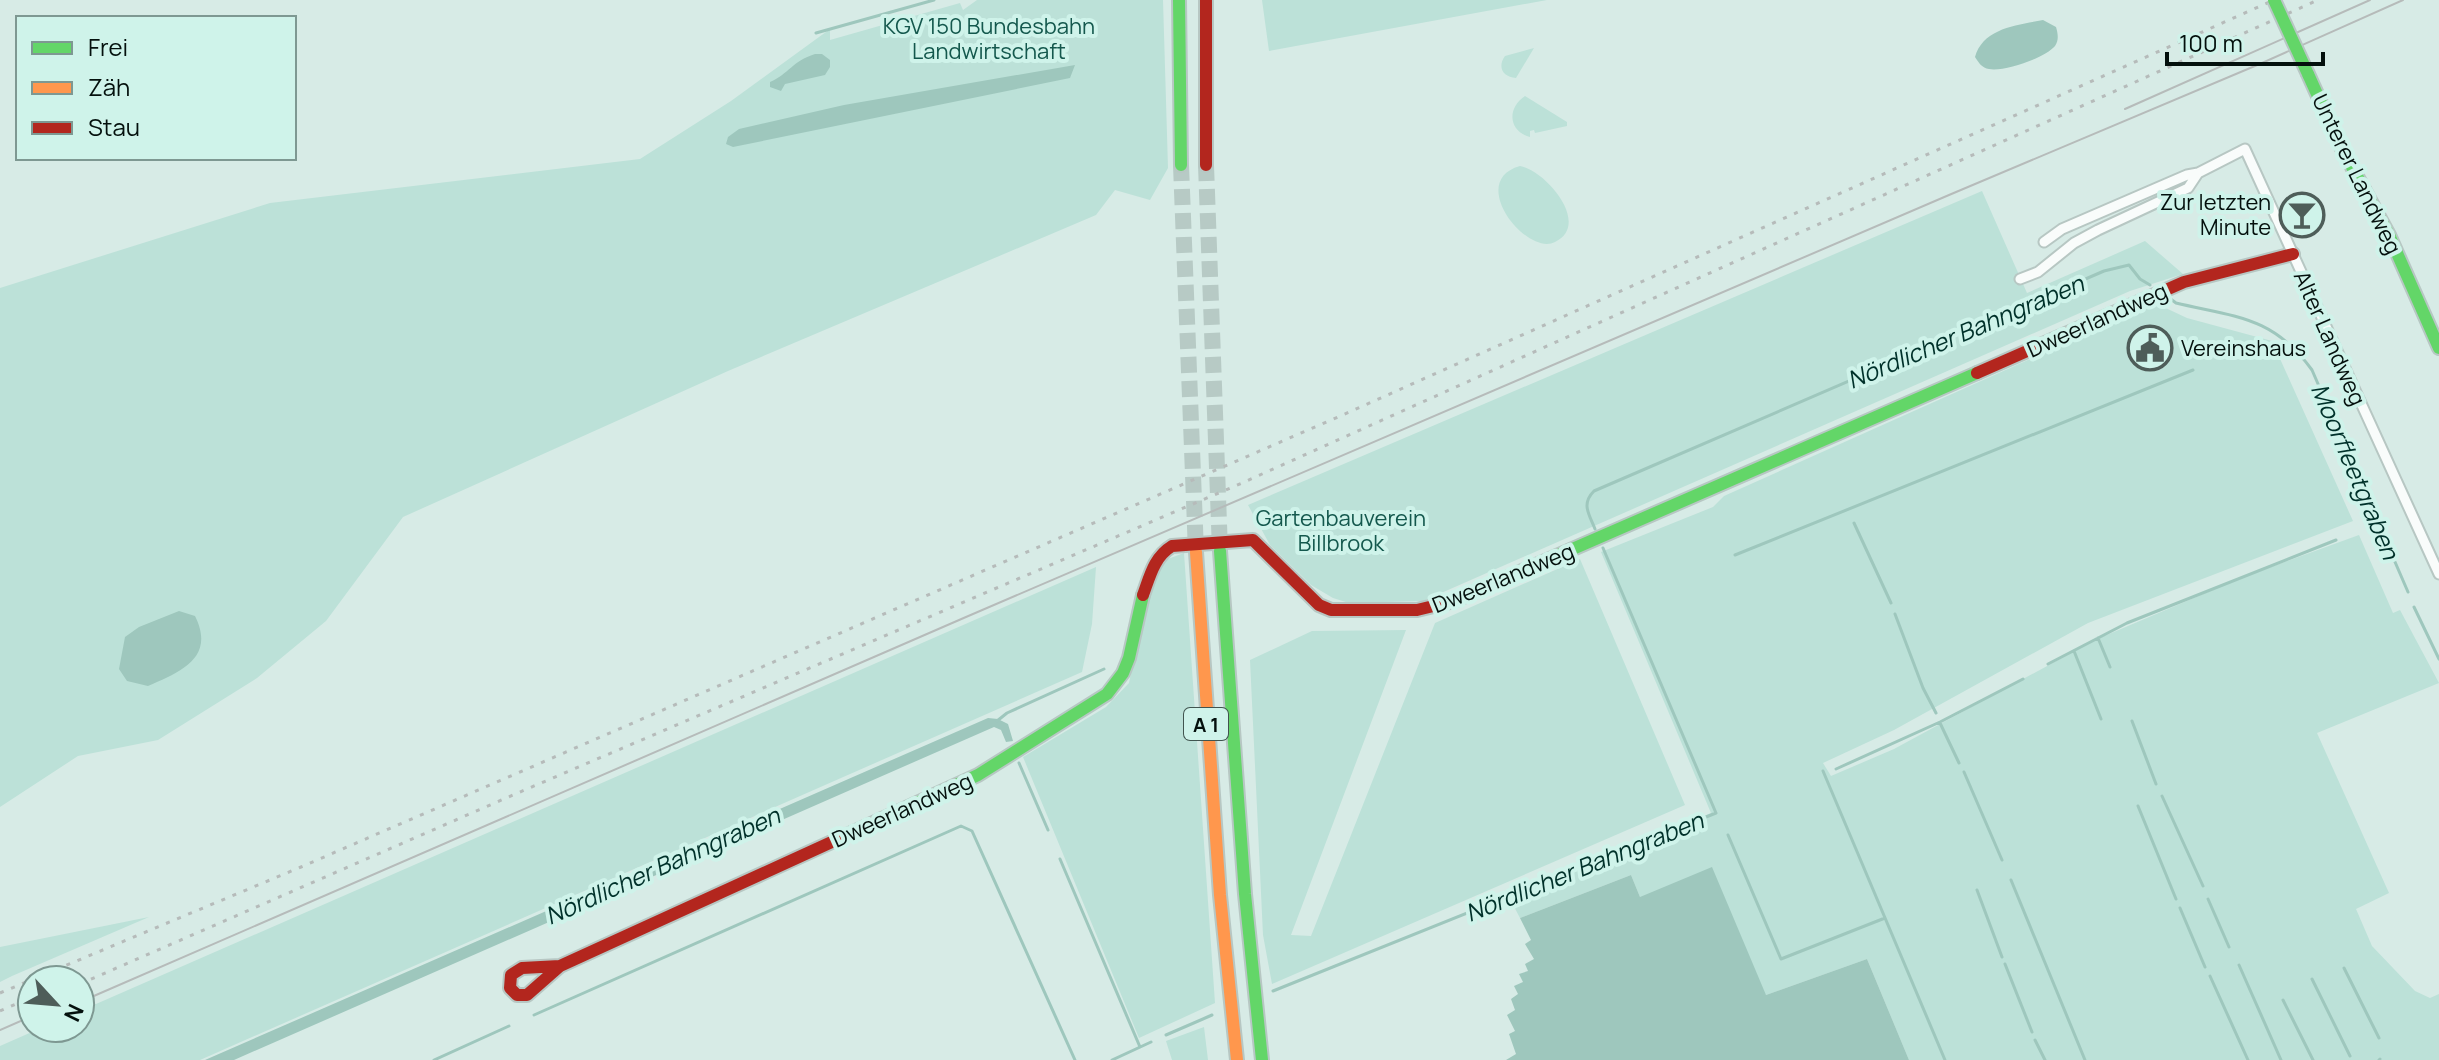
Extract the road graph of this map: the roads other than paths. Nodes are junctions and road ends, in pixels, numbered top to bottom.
1 (1179, 0) edge
2 (1206, 0) edge
3 (2274, 0) edge
4 (1181, 165) tunnel mouth
5 (1206, 165) tunnel mouth
6 (2198, 173) junction
7 (2044, 242) dead end
8 (2293, 254) junction
9 (2020, 279) dead end
10 (2439, 348) edge
11 (1220, 551) tunnel mouth
12 (1196, 552) tunnel mouth
13 (2439, 574) edge
14 (560, 966) dead end
15 (1237, 1060) edge
16 (1262, 1060) edge

1 - 4 main road
2 - 5 main road
3 - 10 main road, Unterer Landweg, bridge
6 - 7 street, Alter Landweg
6 - 8 street, Alter Landweg
6 - 9 street, Alter Landweg
8 - 13 street, Alter Landweg
8 - 14 main road, Dweerlandweg
11 - 16 main road, A 1
12 - 15 main road, A 1

